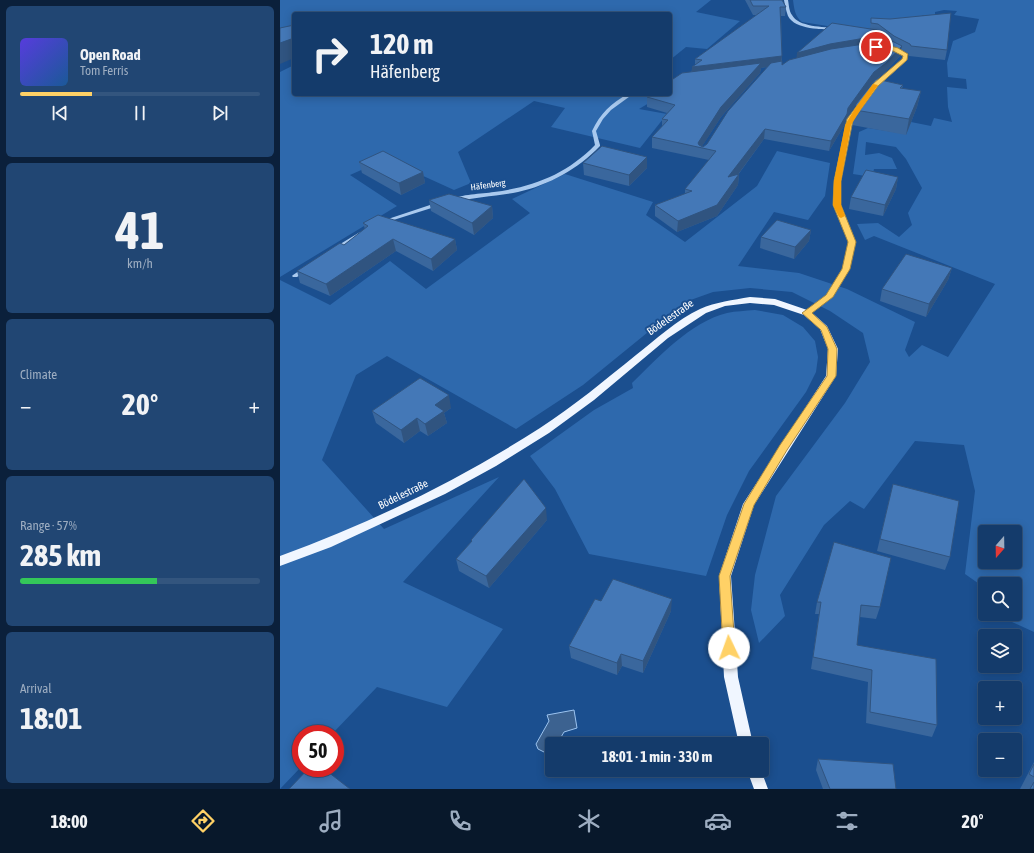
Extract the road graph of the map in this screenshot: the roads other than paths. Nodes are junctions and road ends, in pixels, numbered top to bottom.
1 (786, 0) edge
2 (841, 30) edge
3 (887, 46) edge
4 (872, 90) edge
5 (628, 96) edge
6 (862, 102) edge
7 (378, 224) edge
8 (364, 232) edge
9 (330, 252) edge
10 (312, 264) edge
11 (294, 276) dead end
12 (807, 313) junction
13 (280, 561) edge
14 (744, 737) edge
15 (757, 777) edge
16 (761, 789) edge

1 - 2 street
3 - 4 street
5 - 7 street, Häfenberg
6 - 12 street
8 - 9 street
10 - 11 street
12 - 13 main road, Bödelestraße
12 - 14 main road, Bödelestraße
15 - 16 main road

